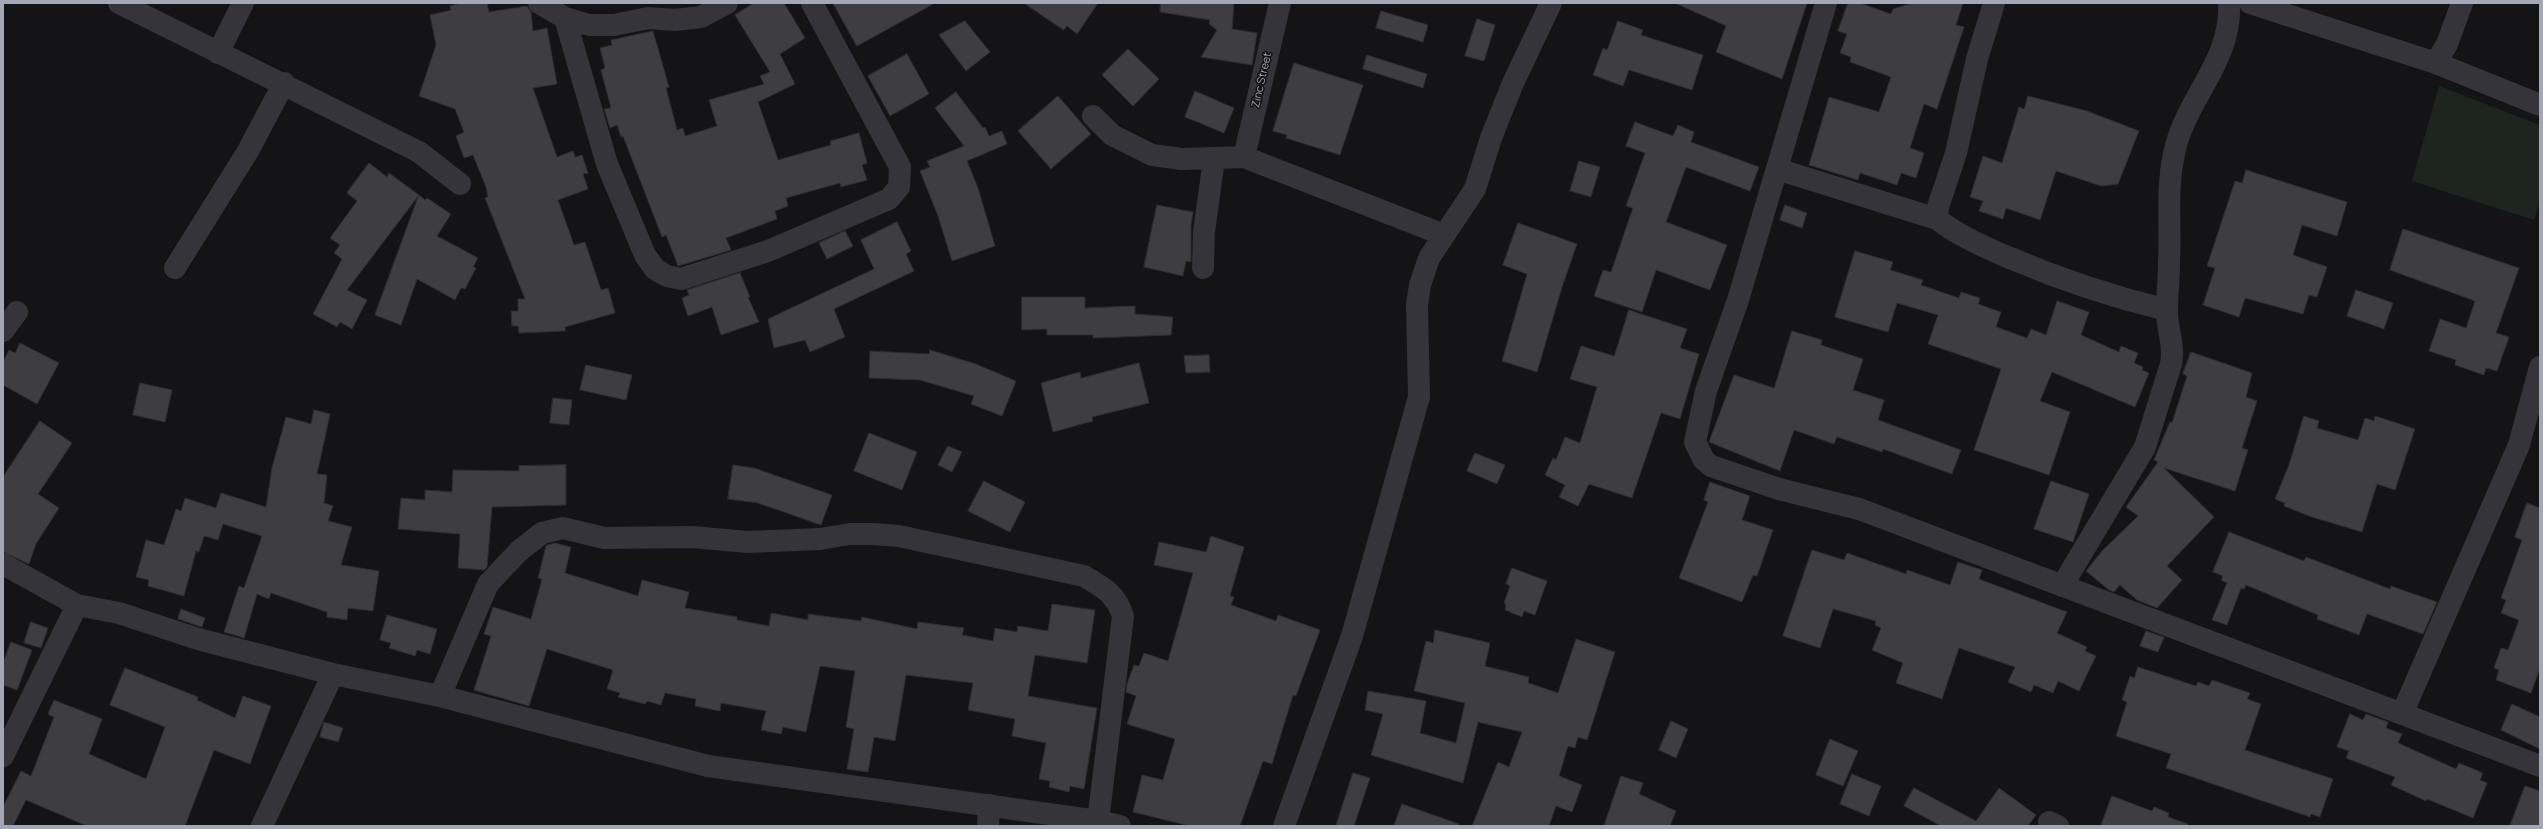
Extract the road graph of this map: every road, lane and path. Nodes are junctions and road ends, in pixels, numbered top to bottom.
1 (119, 3) edge
2 (243, 3) edge
3 (539, 3) edge
4 (727, 3) edge
5 (812, 3) edge
6 (1280, 3) edge
7 (1551, 3) edge
8 (1826, 3) edge
9 (1994, 3) edge
10 (2229, 3) edge
11 (2250, 3) edge
12 (2462, 3) edge
13 (565, 18) junction
14 (218, 53) junction
15 (2436, 63) junction
16 (284, 83) junction
17 (2540, 106) edge
18 (1093, 116) dead end
19 (1244, 157) junction
20 (1214, 159) junction
21 (1777, 169) junction
22 (460, 184) dead end
23 (1937, 219) junction
24 (1444, 234) junction
25 (175, 268) dead end
26 (1203, 268) dead end
27 (2167, 310) junction
28 (17, 312) dead end
29 (3, 331) edge
30 (2540, 367) edge
31 (3, 564) edge
32 (2062, 586) junction
33 (77, 605) junction
34 (333, 674) junction
35 (440, 696) junction
36 (2402, 714) junction
37 (3, 756) edge
38 (2540, 766) edge
39 (989, 816) edge
40 (1098, 821) junction
41 (262, 826) edge
42 (1120, 826) edge
43 (1284, 826) edge

1 - 14 street
2 - 14 street
3 - 13 street
4 - 13 street
5 - 13 street
6 - 19 street, Zinc Street
7 - 24 street
8 - 21 street
9 - 23 street
10 - 27 street
11 - 15 street
12 - 15 street
14 - 16 street
15 - 17 street
16 - 22 street
16 - 25 street
18 - 20 street
19 - 20 street
19 - 24 street
20 - 26 street
21 - 23 street
21 - 32 street
23 - 27 street
24 - 43 street
27 - 32 street
28 - 29 street
30 - 36 street
31 - 33 street
32 - 36 street
33 - 34 street
33 - 37 street
34 - 35 street
34 - 41 street
35 - 39 street
35 - 40 street
36 - 38 street
39 - 40 street
40 - 42 street

